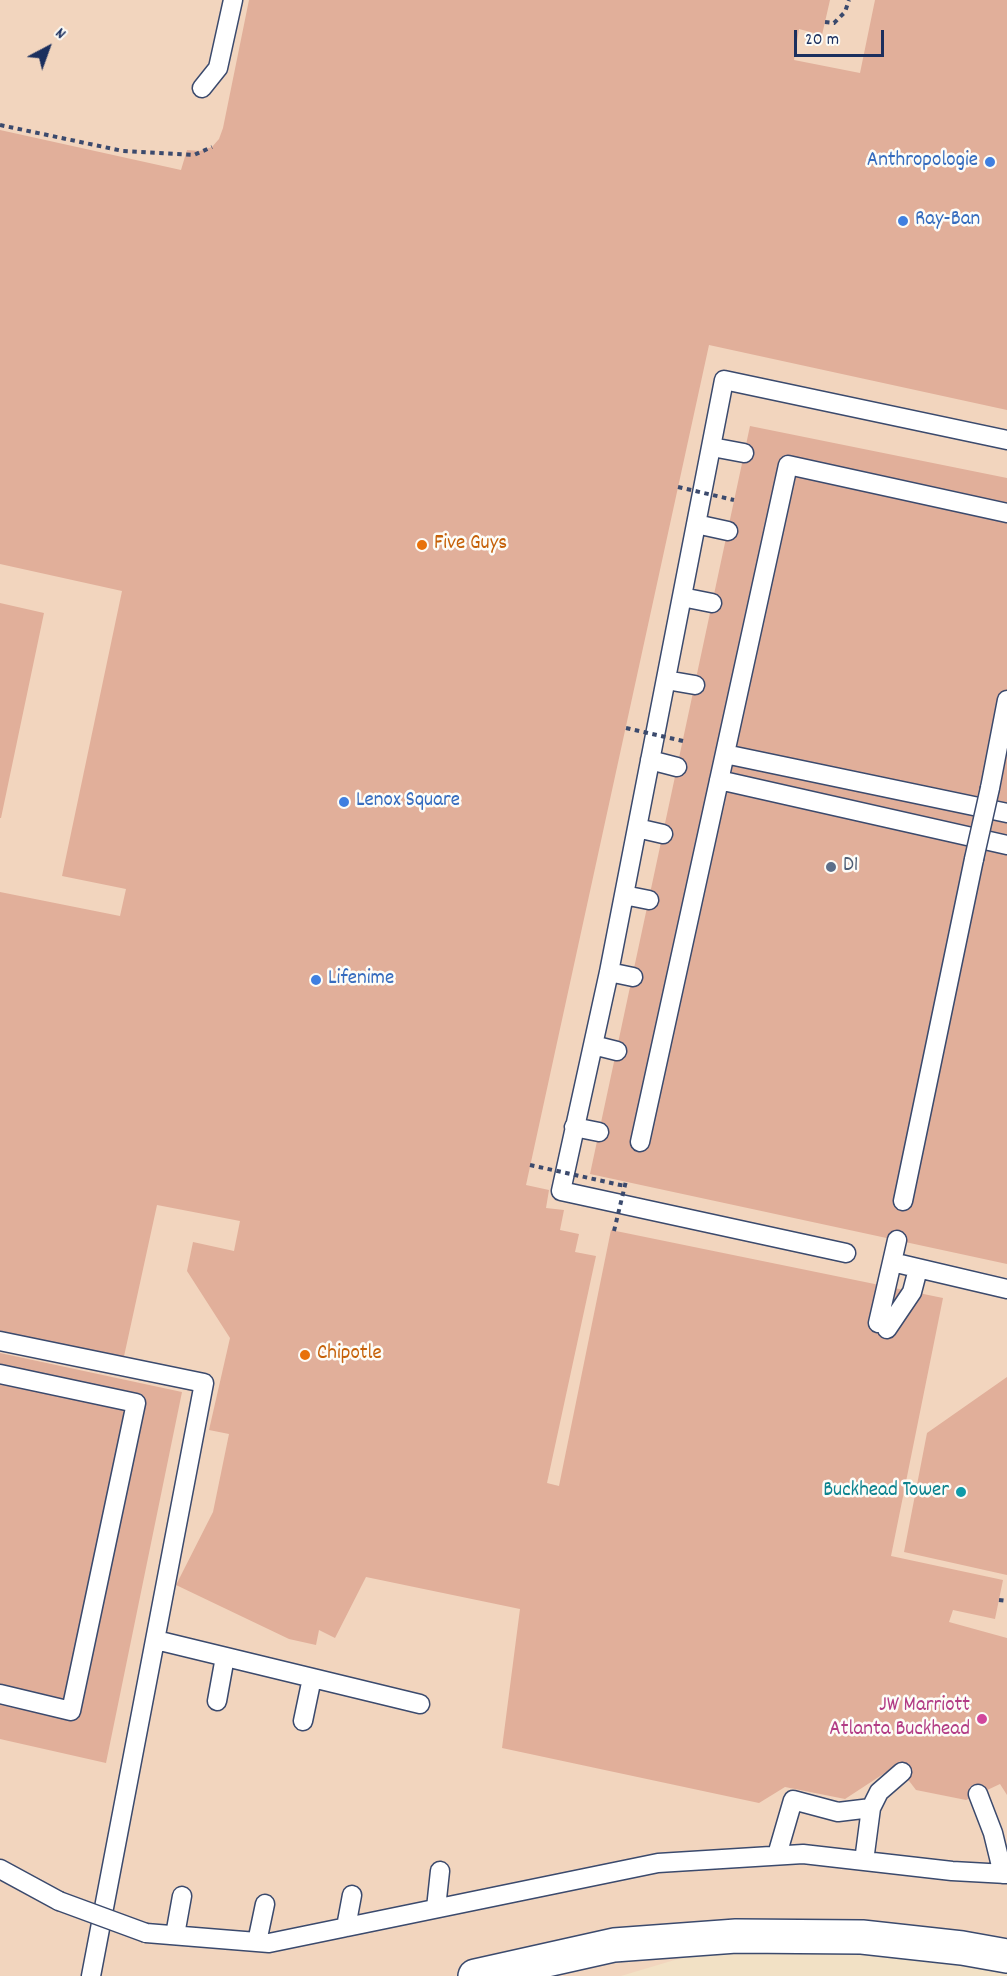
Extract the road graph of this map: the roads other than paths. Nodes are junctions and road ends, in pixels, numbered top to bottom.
1 (233, 0) edge
2 (202, 88) dead end
3 (1007, 440) edge
4 (711, 447) junction
5 (744, 453) dead end
6 (1007, 513) edge
7 (696, 524) junction
8 (728, 531) dead end
9 (682, 597) junction
10 (712, 603) dead end
11 (666, 680) junction
12 (695, 685) dead end
13 (1007, 700) edge
14 (725, 754) junction
15 (650, 760) junction
16 (677, 767) dead end
17 (719, 780) junction
18 (1007, 813) edge
19 (637, 828) junction
20 (663, 834) dead end
21 (1007, 845) edge
22 (624, 895) junction
23 (649, 900) dead end
24 (609, 972) junction
25 (633, 977) dead end
26 (593, 1045) junction
27 (617, 1051) dead end
28 (574, 1127) junction
29 (599, 1132) dead end
30 (640, 1142) dead end
31 (903, 1201) dead end
32 (897, 1240) dead end
33 (846, 1253) dead end
34 (892, 1262) junction
35 (918, 1269) junction
36 (1007, 1289) edge
37 (0, 1341) edge
38 (0, 1374) edge
39 (156, 1640) junction
40 (225, 1657) junction
41 (312, 1678) junction
42 (0, 1694) edge
43 (218, 1701) dead end
44 (420, 1704) dead end
45 (303, 1721) dead end
46 (902, 1772) dead end
47 (978, 1794) dead end
48 (871, 1808) junction
49 (777, 1855) junction
50 (864, 1861) junction
51 (0, 1869) edge
52 (441, 1871) dead end
53 (1005, 1874) edge
54 (352, 1895) dead end
55 (182, 1896) dead end
56 (265, 1904) dead end
57 (436, 1908) junction
58 (346, 1927) junction
59 (175, 1935) junction
60 (257, 1942) junction
61 (1007, 1956) edge
62 (91, 1976) edge
63 (474, 1976) edge

1 - 2 lane
3 - 4 lane
4 - 5 lane
4 - 7 lane
6 - 14 lane
7 - 8 lane
7 - 9 lane
9 - 10 lane
9 - 11 lane
11 - 12 lane
11 - 15 lane
13 - 31 lane, bridge
14 - 17 lane
14 - 18 lane
15 - 16 lane
15 - 19 lane
17 - 21 lane
17 - 30 lane
19 - 20 lane
19 - 22 lane
22 - 23 lane
22 - 24 lane
24 - 25 lane
24 - 26 lane
26 - 27 lane
26 - 28 lane
28 - 29 lane
28 - 33 lane
32 - 34 lane
34 - 35 lane
34 - 35 lane
35 - 36 lane
37 - 39 lane
38 - 42 lane
39 - 40 lane
39 - 62 lane
40 - 41 lane
40 - 43 lane
41 - 44 lane
41 - 45 lane
46 - 48 lane
47 - 53 lane
48 - 49 lane
48 - 50 lane
49 - 50 lane
49 - 57 lane
50 - 53 lane
51 - 59 lane, bridge
52 - 57 lane
54 - 58 lane
55 - 59 lane
56 - 60 lane
57 - 58 lane
58 - 60 lane
59 - 60 lane
61 - 63 street

